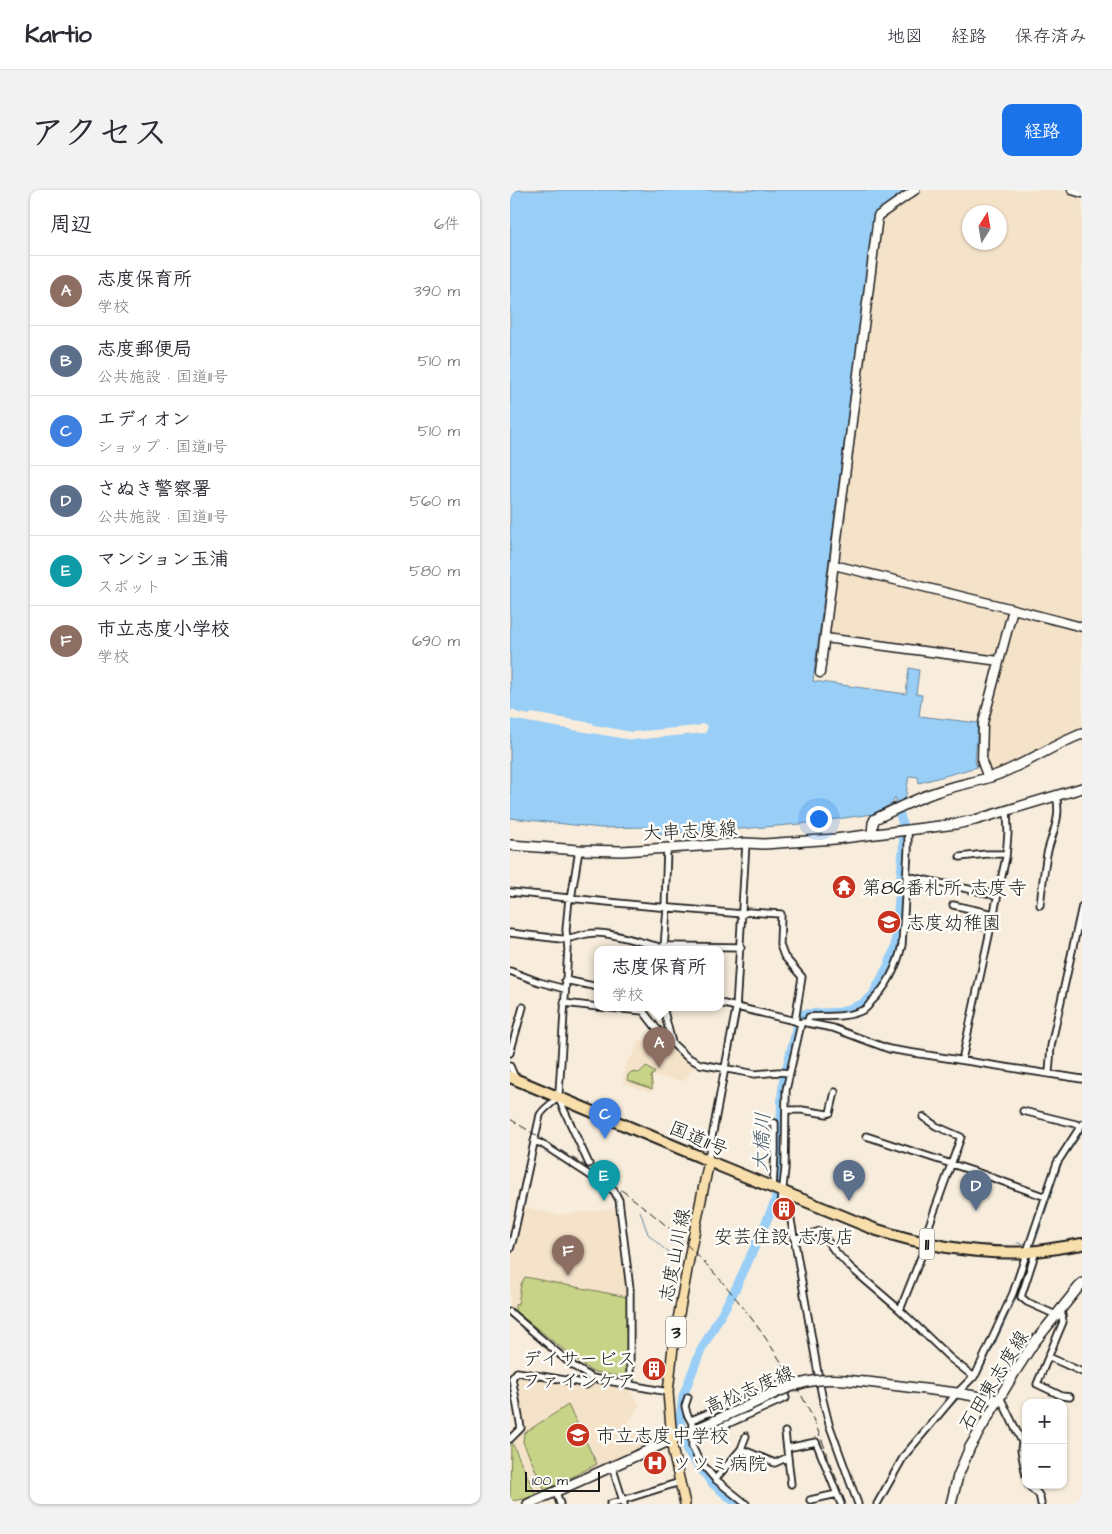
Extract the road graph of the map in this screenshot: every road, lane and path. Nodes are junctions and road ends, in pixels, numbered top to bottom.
1 (915, 190) edge
2 (1072, 190) edge
3 (1082, 193) edge
4 (834, 564) junction
5 (1013, 609) junction
6 (1082, 627) edge
7 (825, 638) junction
8 (999, 661) junction
9 (820, 673) dead end
10 (1082, 734) edge
11 (988, 778) junction
12 (1082, 788) edge
13 (1056, 796) junction
14 (1007, 810) junction
15 (905, 829) junction
16 (872, 834) junction
17 (746, 843) junction
18 (510, 845) edge
19 (668, 848) junction
20 (579, 850) junction
21 (1006, 854) junction
22 (960, 857) dead end
23 (906, 876) junction
24 (510, 892) edge
25 (998, 895) junction
26 (570, 899) junction
27 (953, 905) dead end
28 (1040, 905) dead end
29 (666, 908) junction
30 (1082, 910) edge
31 (743, 914) junction
32 (993, 914) junction
33 (957, 921) dead end
34 (990, 928) junction
35 (510, 933) edge
36 (568, 939) junction
37 (659, 946) edge
38 (668, 946) edge
39 (724, 947) edge
40 (741, 947) junction
41 (510, 971) edge
42 (565, 980) junction
43 (594, 986) edge
44 (565, 989) junction
45 (564, 1003) junction
46 (724, 1005) edge
47 (523, 1007) dead end
48 (594, 1007) edge
49 (736, 1007) junction
50 (644, 1011) edge
51 (664, 1011) edge
52 (801, 1023) junction
53 (672, 1044) junction
54 (510, 1053) edge
55 (962, 1060) junction
56 (510, 1066) edge
57 (725, 1068) junction
58 (790, 1073) junction
59 (1049, 1073) junction
60 (513, 1078) edge
61 (1082, 1079) edge
62 (834, 1092) dead end
63 (558, 1097) junction
64 (786, 1110) junction
65 (1023, 1111) dead end
66 (923, 1118) dead end
67 (759, 1121) dead end
68 (1081, 1126) edge
69 (866, 1136) dead end
70 (534, 1141) junction
71 (709, 1161) junction
72 (950, 1163) junction
73 (590, 1164) dead end
74 (780, 1190) junction
75 (1046, 1197) junction
76 (781, 1205) dead end
77 (794, 1238) junction
78 (925, 1243) junction
79 (1082, 1244) edge
80 (510, 1249) edge
81 (1031, 1251) junction
82 (1082, 1283) edge
83 (900, 1310) junction
84 (510, 1312) edge
85 (1059, 1312) junction
86 (1049, 1356) junction
87 (1082, 1372) edge
88 (974, 1376) junction
89 (592, 1378) junction
90 (630, 1385) junction
91 (668, 1392) junction
92 (760, 1392) junction
93 (957, 1393) junction
94 (688, 1397) dead end
95 (1070, 1397) dead end
96 (999, 1398) junction
97 (765, 1407) junction
98 (690, 1420) junction
99 (785, 1432) dead end
100 (692, 1435) junction
101 (746, 1436) dead end
102 (510, 1439) edge
103 (671, 1440) junction
104 (741, 1448) junction
105 (787, 1448) junction
106 (1022, 1455) edge
107 (788, 1457) junction
108 (612, 1466) junction
109 (718, 1476) dead end
110 (680, 1482) junction
111 (791, 1484) dead end
112 (1032, 1489) edge
113 (556, 1492) junction
114 (837, 1494) junction
115 (810, 1500) dead end
116 (623, 1502) edge
117 (528, 1504) edge
118 (560, 1504) edge
119 (610, 1504) edge
120 (685, 1504) edge
121 (746, 1504) edge
122 (841, 1504) edge
123 (858, 1504) edge
124 (877, 1504) edge
125 (951, 1504) edge
126 (1041, 1504) edge

1 - 4 street
2 - 3 street
4 - 5 street
4 - 7 street
5 - 6 street
5 - 8 street
7 - 8 street
7 - 9 street
8 - 11 street
10 - 11 main road
11 - 16 main road
12 - 13 main road, 大串志度線
13 - 14 main road, 大串志度線
13 - 28 street
14 - 15 main road, 大串志度線
14 - 21 street
15 - 16 main road, 大串志度線
15 - 23 street
16 - 17 main road, 大串志度線
17 - 19 main road, 大串志度線
17 - 31 street
18 - 20 main road, 大串志度線
19 - 20 main road, 大串志度線
19 - 29 street
20 - 26 street
21 - 22 street
21 - 25 street
23 - 25 street
23 - 52 street
24 - 26 street
25 - 32 street
26 - 29 street
26 - 36 street
27 - 32 street
29 - 31 street
29 - 38 street
30 - 59 street
31 - 40 street
31 - 52 street
32 - 34 street
33 - 34 street
34 - 55 street
35 - 36 street
36 - 37 street
36 - 42 street
39 - 40 street
40 - 49 street
41 - 44 street
42 - 43 street
42 - 44 street
44 - 45 street
45 - 48 street
45 - 63 street
46 - 49 street
47 - 54 street
49 - 52 street
49 - 57 street
50 - 53 street
51 - 53 street
52 - 55 street
52 - 58 street
53 - 57 street
55 - 59 street
56 - 60 street
57 - 58 street
57 - 71 street
58 - 64 street
59 - 61 street
60 - 63 highway, 国道11号 / 11
62 - 64 street
63 - 70 street
63 - 71 highway, 国道11号 / 11
63 - 73 street
64 - 74 street
65 - 68 street
66 - 72 street
67 - 74 street
68 - 75 street
69 - 72 street
70 - 80 street
70 - 90 street
71 - 74 highway, 国道11号 / 11
71 - 91 main road, 志度山川線 / 3
72 - 75 street
72 - 78 street
74 - 76 street
74 - 77 street
74 - 78 highway, 国道11号 / 11
75 - 81 street
77 - 83 street
77 - 123 street
78 - 81 highway, 国道11号 / 11
78 - 83 street
79 - 81 highway, 国道11号 / 11
81 - 85 street
81 - 88 street
82 - 85 main road, 石田東志度線
83 - 88 street
84 - 89 street
85 - 86 street
85 - 96 main road, 石田東志度線
86 - 87 street
86 - 95 street
88 - 93 street
89 - 90 street
89 - 102 street
90 - 91 street
91 - 103 main road, 志度山川線 / 3
92 - 97 street
92 - 97 street
92 - 98 street
93 - 96 main road, 高松志度線
93 - 100 main road, 高松志度線, bridge
93 - 124 street
94 - 98 street
96 - 106 street
96 - 125 main road, 石田東志度線
97 - 100 street
98 - 100 street
99 - 105 street
100 - 103 main road, 高松志度線
100 - 121 street
101 - 104 street
103 - 108 main road, 高松志度線
103 - 110 main road, 志度山川線 / 3
104 - 107 street
104 - 109 street
105 - 107 street
105 - 114 street
107 - 111 street
108 - 113 main road, 高松志度線
108 - 116 street
110 - 116 street
110 - 120 main road, 志度山川線 / 3
112 - 126 street
113 - 117 main road, 高松志度線
113 - 118 street
114 - 115 street
114 - 122 street
116 - 119 street

